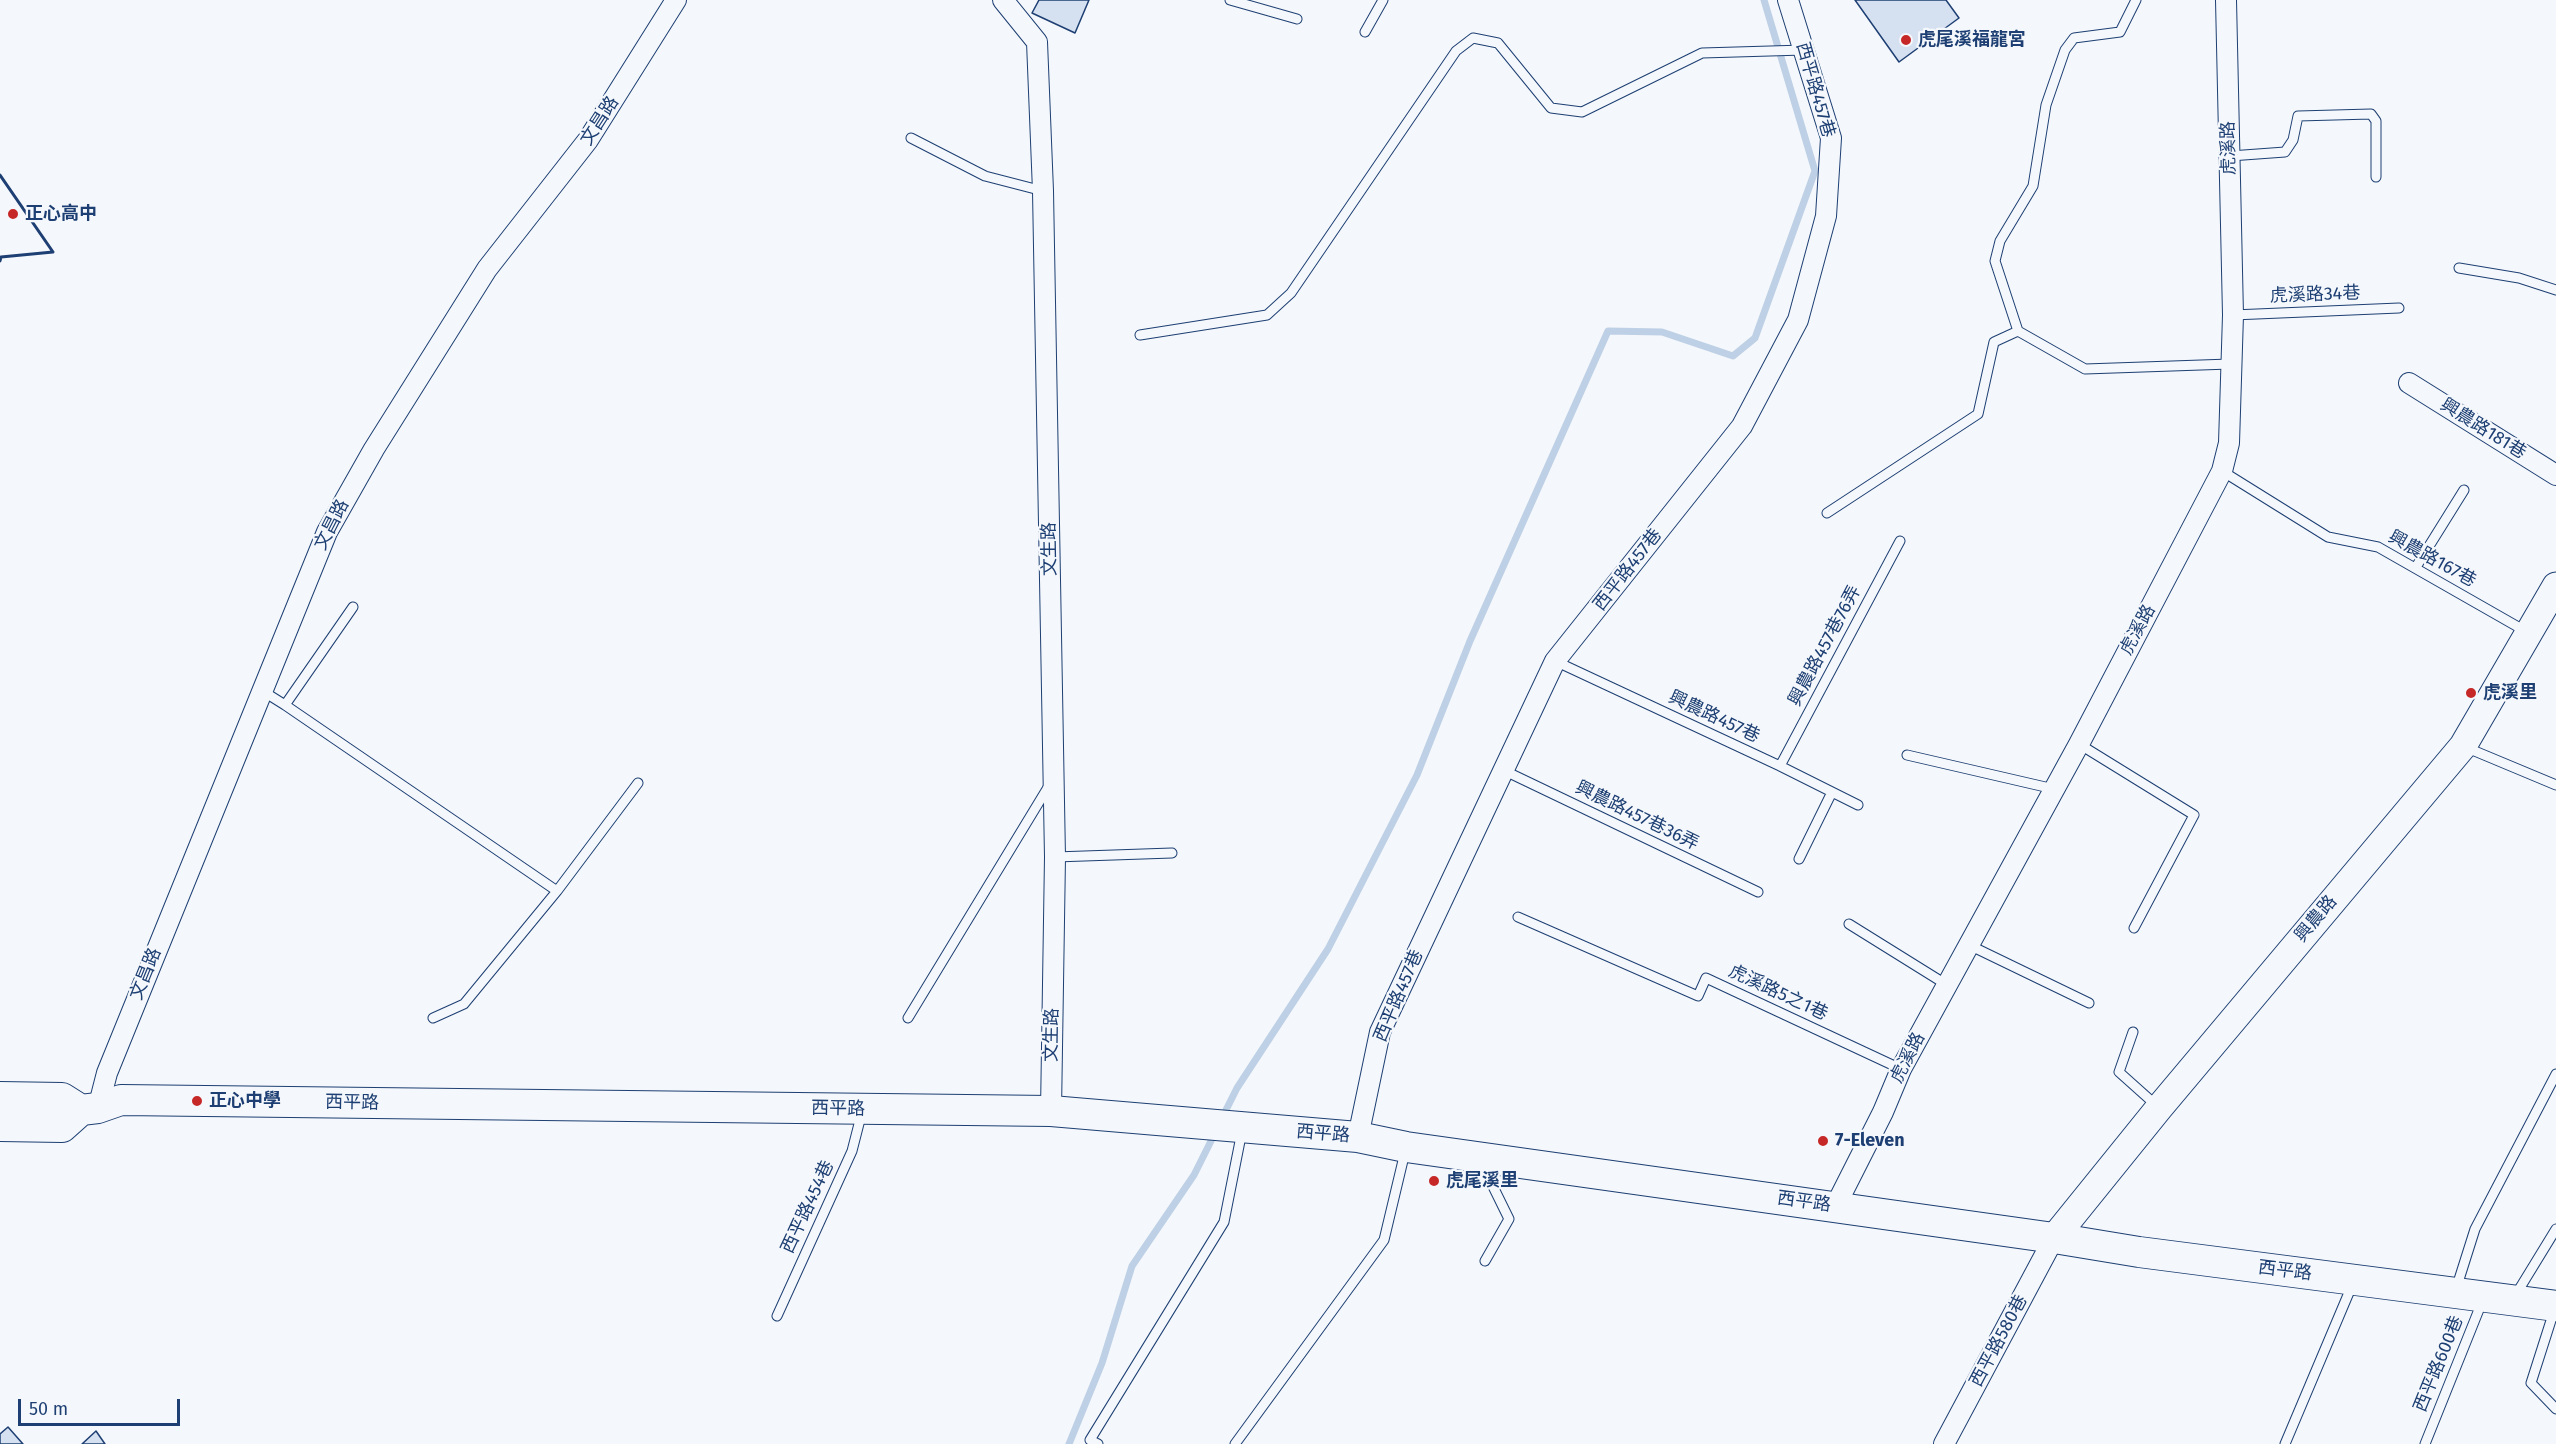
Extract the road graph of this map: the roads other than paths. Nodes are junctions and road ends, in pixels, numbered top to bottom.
1 (676, 0) edge
2 (1003, 0) edge
3 (1230, 0) edge
4 (1383, 0) edge
5 (1788, 0) edge
6 (2136, 0) edge
7 (2226, 0) edge
8 (1297, 19) dead end
9 (1365, 32) dead end
10 (1804, 50) junction
11 (912, 138) dead end
12 (2230, 156) junction
13 (2376, 177) dead end
14 (1043, 191) junction
15 (2459, 268) dead end
16 (2556, 290) edge
17 (2399, 308) dead end
18 (2233, 315) junction
19 (2018, 331) junction
20 (1140, 335) dead end
21 (2230, 364) junction
22 (2409, 383) dead end
23 (2222, 471) junction
24 (2556, 475) edge
25 (2464, 490) dead end
26 (1827, 513) dead end
27 (1900, 541) dead end
28 (2416, 567) junction
29 (2550, 602) edge
30 (353, 607) dead end
31 (2530, 633) junction
32 (1555, 661) junction
33 (261, 690) junction
34 (285, 705) junction
35 (2079, 744) junction
36 (2463, 746) junction
37 (1907, 755) dead end
38 (1780, 766) junction
39 (1502, 770) junction
40 (1054, 777) junction
41 (638, 783) dead end
42 (2556, 785) edge
43 (2054, 789) junction
44 (1832, 792) junction
45 (1858, 805) dead end
46 (1172, 853) dead end
47 (1055, 857) junction
48 (1798, 859) dead end
49 (557, 891) junction
50 (1758, 892) dead end
51 (1518, 917) dead end
52 (1849, 924) dead end
53 (2134, 928) dead end
54 (1969, 945) junction
55 (1947, 986) junction
56 (2089, 1003) dead end
57 (433, 1018) dead end
58 (908, 1018) dead end
59 (2133, 1032) dead end
60 (1901, 1070) junction
61 (2556, 1074) edge
62 (0, 1096) edge
63 (2159, 1108) junction
64 (89, 1109) junction
65 (862, 1109) junction
66 (1051, 1111) junction
67 (0, 1126) edge
68 (1243, 1126) junction
69 (1358, 1137) junction
70 (1406, 1148) junction
71 (1479, 1158) junction
72 (1835, 1207) junction
73 (2556, 1229) edge
74 (2054, 1238) junction
75 (1485, 1261) dead end
76 (2354, 1280) junction
77 (2454, 1293) junction
78 (2498, 1299) junction
79 (2556, 1306) edge
80 (777, 1316) dead end
81 (2556, 1409) edge
82 (1092, 1443) edge
83 (1235, 1444) edge
84 (1944, 1444) edge
85 (2285, 1444) edge
86 (2425, 1444) edge

1 - 33 street, 文昌路
2 - 14 street, 文生路
3 - 8 lane
4 - 9 lane
5 - 10 street, 西平路457巷
6 - 19 lane
7 - 12 street, 虎溪路
10 - 20 lane
10 - 32 street, 西平路457巷
11 - 14 lane
12 - 13 lane
12 - 18 street, 虎溪路
14 - 40 street, 文生路
15 - 16 lane
17 - 18 lane, 虎溪路34巷
18 - 21 street, 虎溪路
19 - 21 lane
19 - 26 lane
21 - 23 street, 虎溪路
22 - 24 street, 興農路181巷
23 - 28 lane, 興農路167巷
23 - 35 street, 虎溪路
25 - 28 lane
27 - 38 lane, 興農路457巷76弄
28 - 31 lane, 興農路167巷
29 - 31 street, 興農路
30 - 34 lane
31 - 36 street, 興農路
32 - 38 lane, 興農路457巷
32 - 39 street, 西平路457巷
33 - 34 lane
33 - 64 street, 文昌路
34 - 49 lane
35 - 43 street, 虎溪路
35 - 53 lane
36 - 42 lane
36 - 63 street, 興農路
37 - 43 lane
38 - 44 lane, 興農路457巷
39 - 50 lane, 興農路457巷36弄
39 - 69 street, 西平路457巷
40 - 47 street, 文生路
40 - 58 lane
41 - 49 lane
43 - 54 street, 虎溪路
44 - 45 lane, 興農路457巷
44 - 48 lane
46 - 47 lane
47 - 66 street, 文生路
49 - 57 lane
51 - 60 lane, 虎溪路5之1巷
52 - 55 lane
54 - 55 street, 虎溪路
54 - 56 lane
55 - 60 street, 虎溪路
59 - 63 lane
60 - 72 street, 虎溪路
61 - 77 lane
62 - 64 main road
63 - 74 street, 興農路
64 - 65 main road, 西平路
64 - 67 main road, 西平路
65 - 66 main road, 西平路
65 - 80 lane, 西平路454巷
66 - 68 main road, 西平路
68 - 69 main road, 西平路
68 - 82 lane
69 - 70 main road, 西平路
70 - 71 main road, 西平路
70 - 83 lane
71 - 72 main road, 西平路
71 - 75 lane
72 - 74 main road, 西平路
73 - 78 lane, 西平路600巷
74 - 76 main road, 西平路
74 - 84 street, 西平路580巷
76 - 77 main road, 西平路
76 - 85 lane
77 - 78 main road, 西平路
78 - 79 main road, 西平路
78 - 86 lane, 西平路600巷
79 - 81 lane

